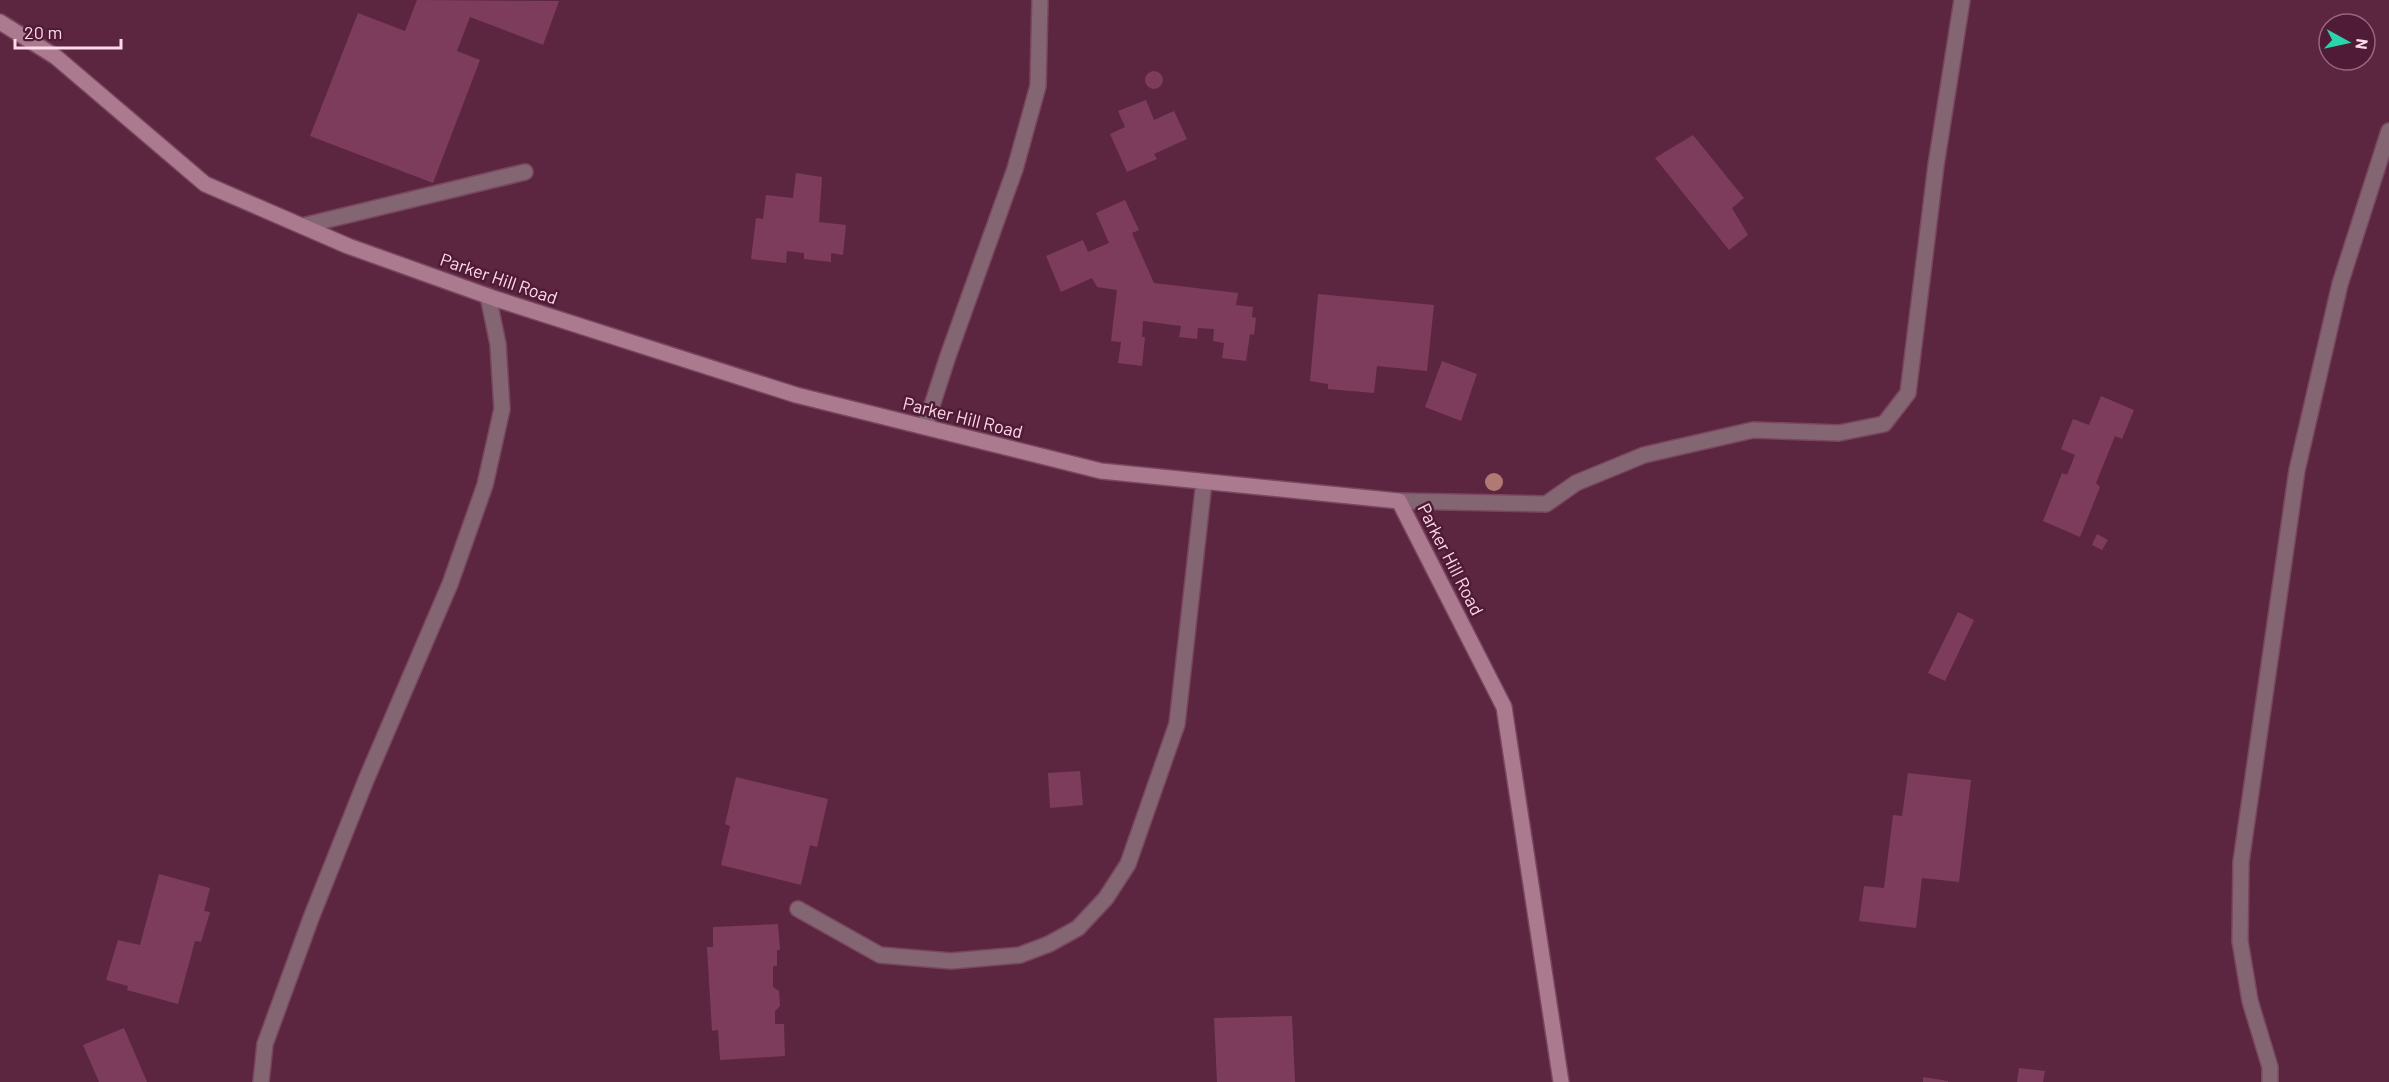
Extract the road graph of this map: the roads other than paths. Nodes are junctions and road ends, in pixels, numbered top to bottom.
1 (1040, 0) edge
2 (1962, 0) edge
3 (0, 22) edge
4 (2389, 131) edge
5 (525, 172) dead end
6 (302, 226) junction
7 (488, 296) junction
8 (925, 427) junction
9 (1204, 482) junction
10 (1399, 501) junction
11 (798, 909) dead end
12 (261, 1082) edge
13 (1561, 1082) edge
14 (2270, 1082) edge

1 - 8 lane
2 - 10 lane
3 - 6 street, Parker Hill Road
4 - 14 lane
5 - 6 lane
6 - 7 street, Parker Hill Road
7 - 8 street, Parker Hill Road
7 - 12 lane
8 - 9 street, Parker Hill Road
9 - 10 street, Parker Hill Road
9 - 11 lane
10 - 13 street, Parker Hill Road

